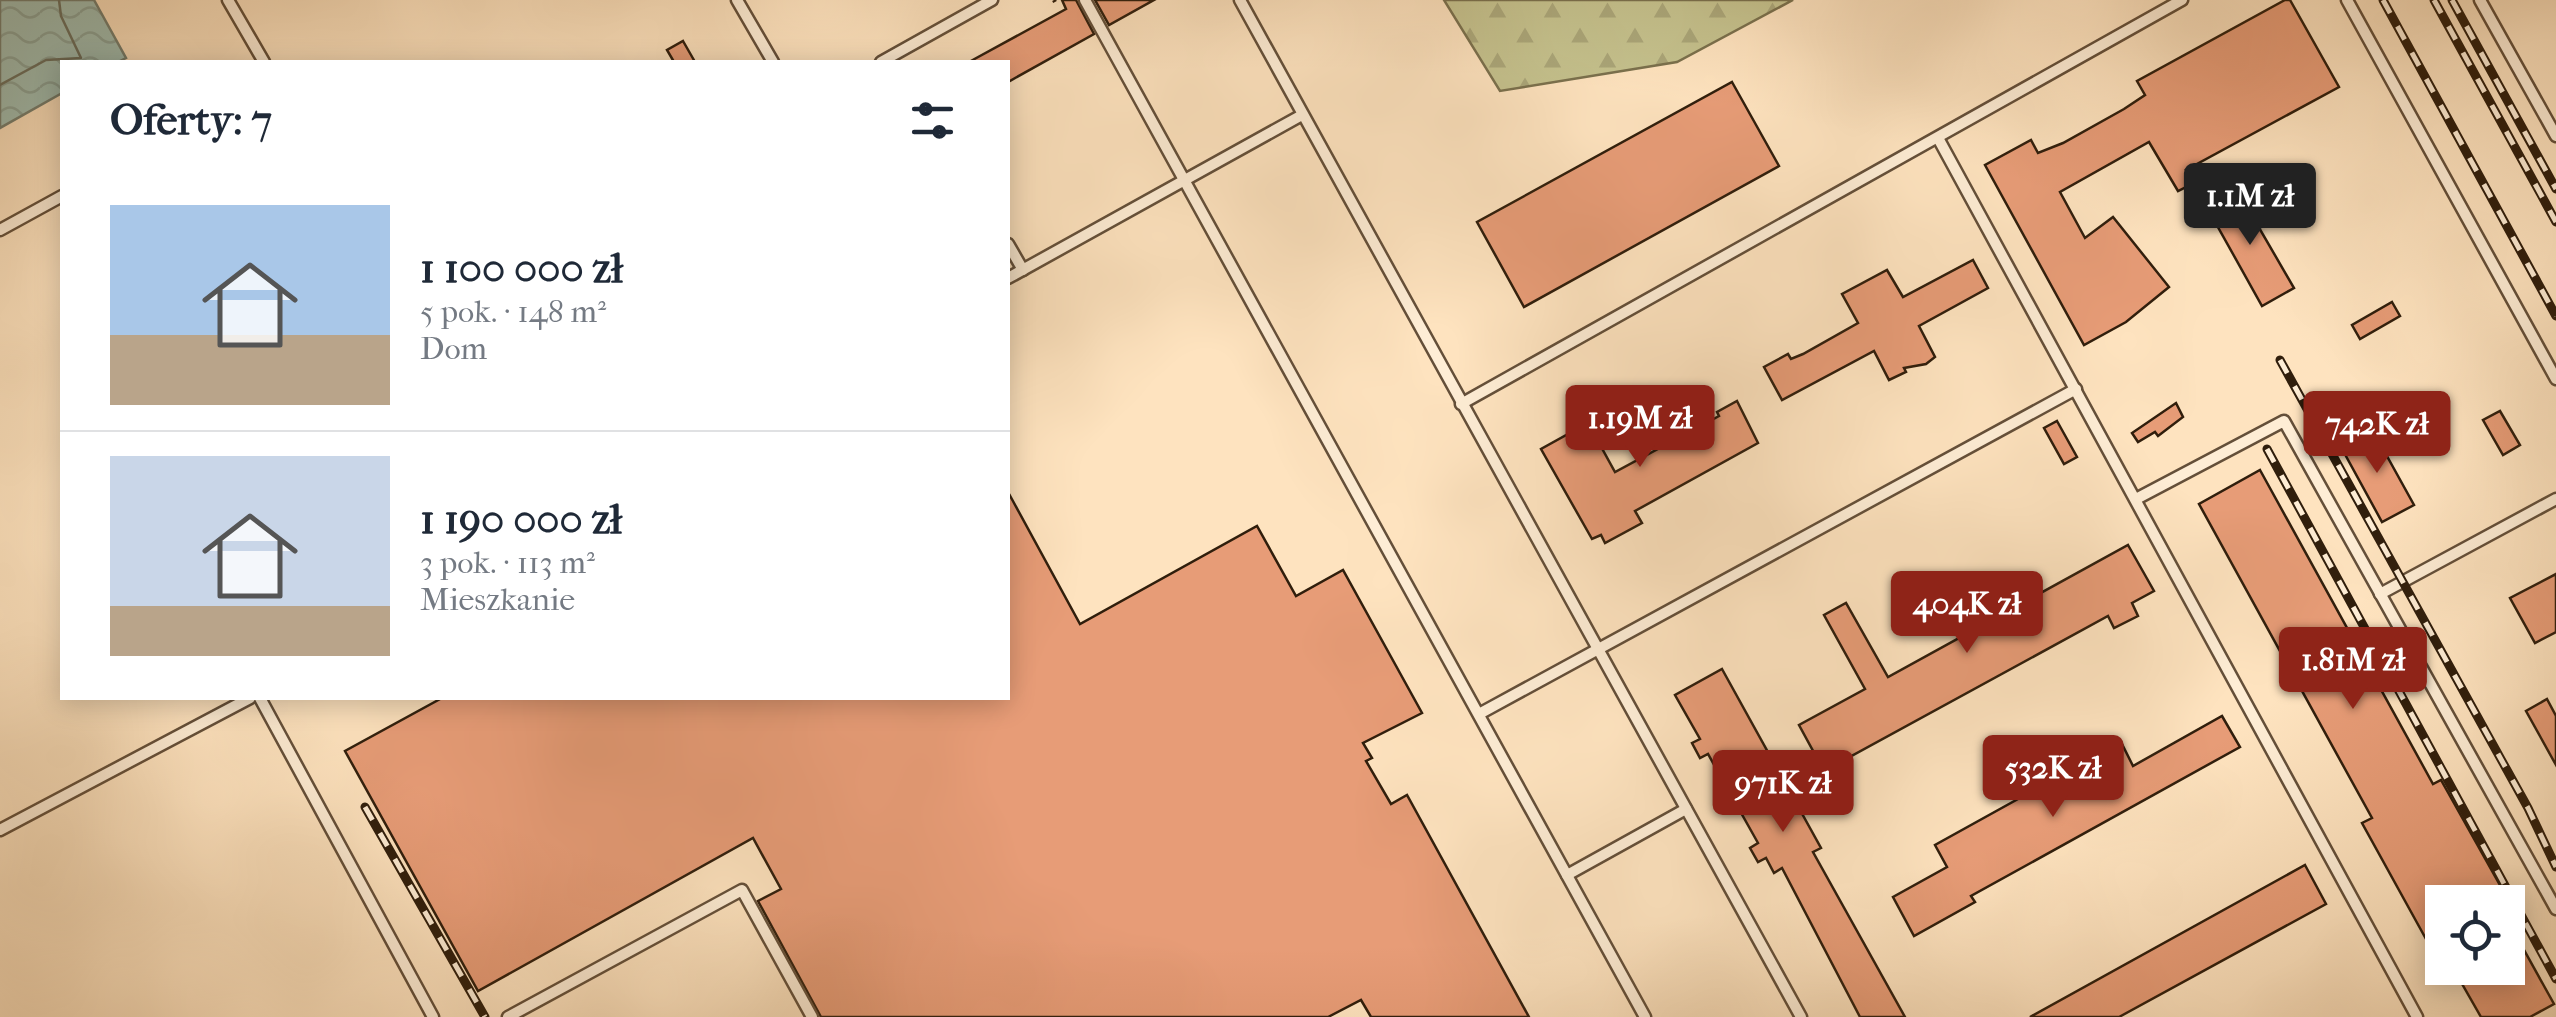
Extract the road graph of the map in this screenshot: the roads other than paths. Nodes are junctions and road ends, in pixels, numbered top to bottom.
1 (228, 0) edge
2 (737, 0) edge
3 (992, 0) edge
4 (1084, 0) edge
5 (1240, 0) edge
6 (2182, 0) edge
7 (2346, 0) edge
8 (2480, 0) edge
9 (263, 60) edge
10 (772, 60) edge
11 (884, 60) edge
12 (1302, 115) junction
13 (2556, 136) edge
14 (1938, 138) junction
15 (1186, 178) junction
16 (60, 197) edge
17 (0, 230) edge
18 (1010, 247) edge
19 (1023, 270) junction
20 (1010, 277) edge
21 (2556, 379) edge
22 (2076, 388) junction
23 (1461, 404) junction
24 (2136, 499) junction
25 (2556, 499) edge
26 (2380, 594) junction
27 (1596, 648) junction
28 (246, 700) edge
29 (261, 700) edge
30 (1479, 714) junction
31 (1686, 809) junction
32 (0, 830) edge
33 (1568, 875) junction
34 (2556, 909) edge
35 (433, 1017) edge
36 (508, 1017) edge
37 (812, 1017) edge
38 (1646, 1017) edge
39 (1801, 1017) edge
40 (2417, 1017) edge

1 - 9 lane
2 - 10 lane
3 - 11 lane
4 - 15 lane
5 - 12 lane
6 - 14 lane
7 - 21 lane
8 - 13 lane
12 - 15 lane
12 - 23 lane
14 - 22 lane
14 - 23 lane
15 - 19 lane
15 - 30 lane
16 - 17 lane
18 - 19 lane
19 - 20 lane
22 - 24 lane
22 - 27 lane
23 - 27 lane
24 - 26 lane
24 - 40 lane
25 - 26 lane
26 - 34 lane
27 - 30 lane
27 - 31 lane
28 - 32 lane
29 - 35 lane
30 - 33 lane
31 - 33 lane
31 - 39 lane
33 - 38 lane
36 - 37 lane

